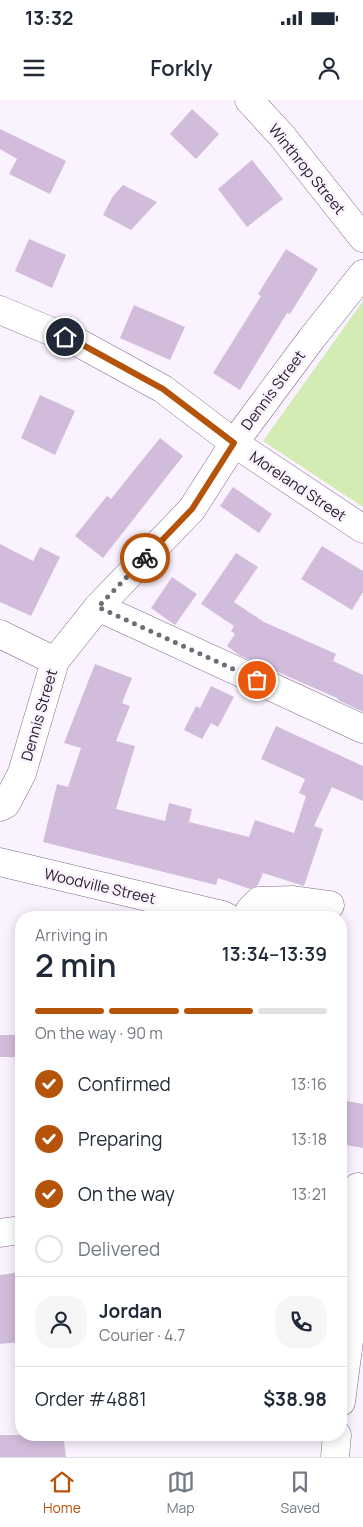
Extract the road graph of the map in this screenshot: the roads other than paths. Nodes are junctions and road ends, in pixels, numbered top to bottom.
1 (249, 100) edge
2 (363, 238) edge
3 (363, 274) edge
4 (0, 310) edge
5 (234, 443) junction
6 (363, 529) edge
7 (98, 607) junction
8 (0, 634) edge
9 (55, 661) junction
10 (363, 729) edge
11 (0, 807) edge
12 (0, 862) edge
13 (330, 905) dead end
14 (211, 911) edge
15 (250, 911) edge
16 (354, 1187) edge
17 (15, 1231) edge
18 (0, 1233) edge
19 (347, 1357) edge
20 (336, 1441) edge
21 (334, 1457) edge

1 - 2 street, Winthrop Street
3 - 5 street, Dennis Street
4 - 5 street, Moreland Street
5 - 6 street, Moreland Street
5 - 7 street, Dennis Street
7 - 9 street, Dennis Street
7 - 10 street
8 - 9 street
9 - 11 street, Dennis Street
12 - 14 street, Woodville Street
13 - 15 street
16 - 19 street
17 - 18 street
20 - 21 street

